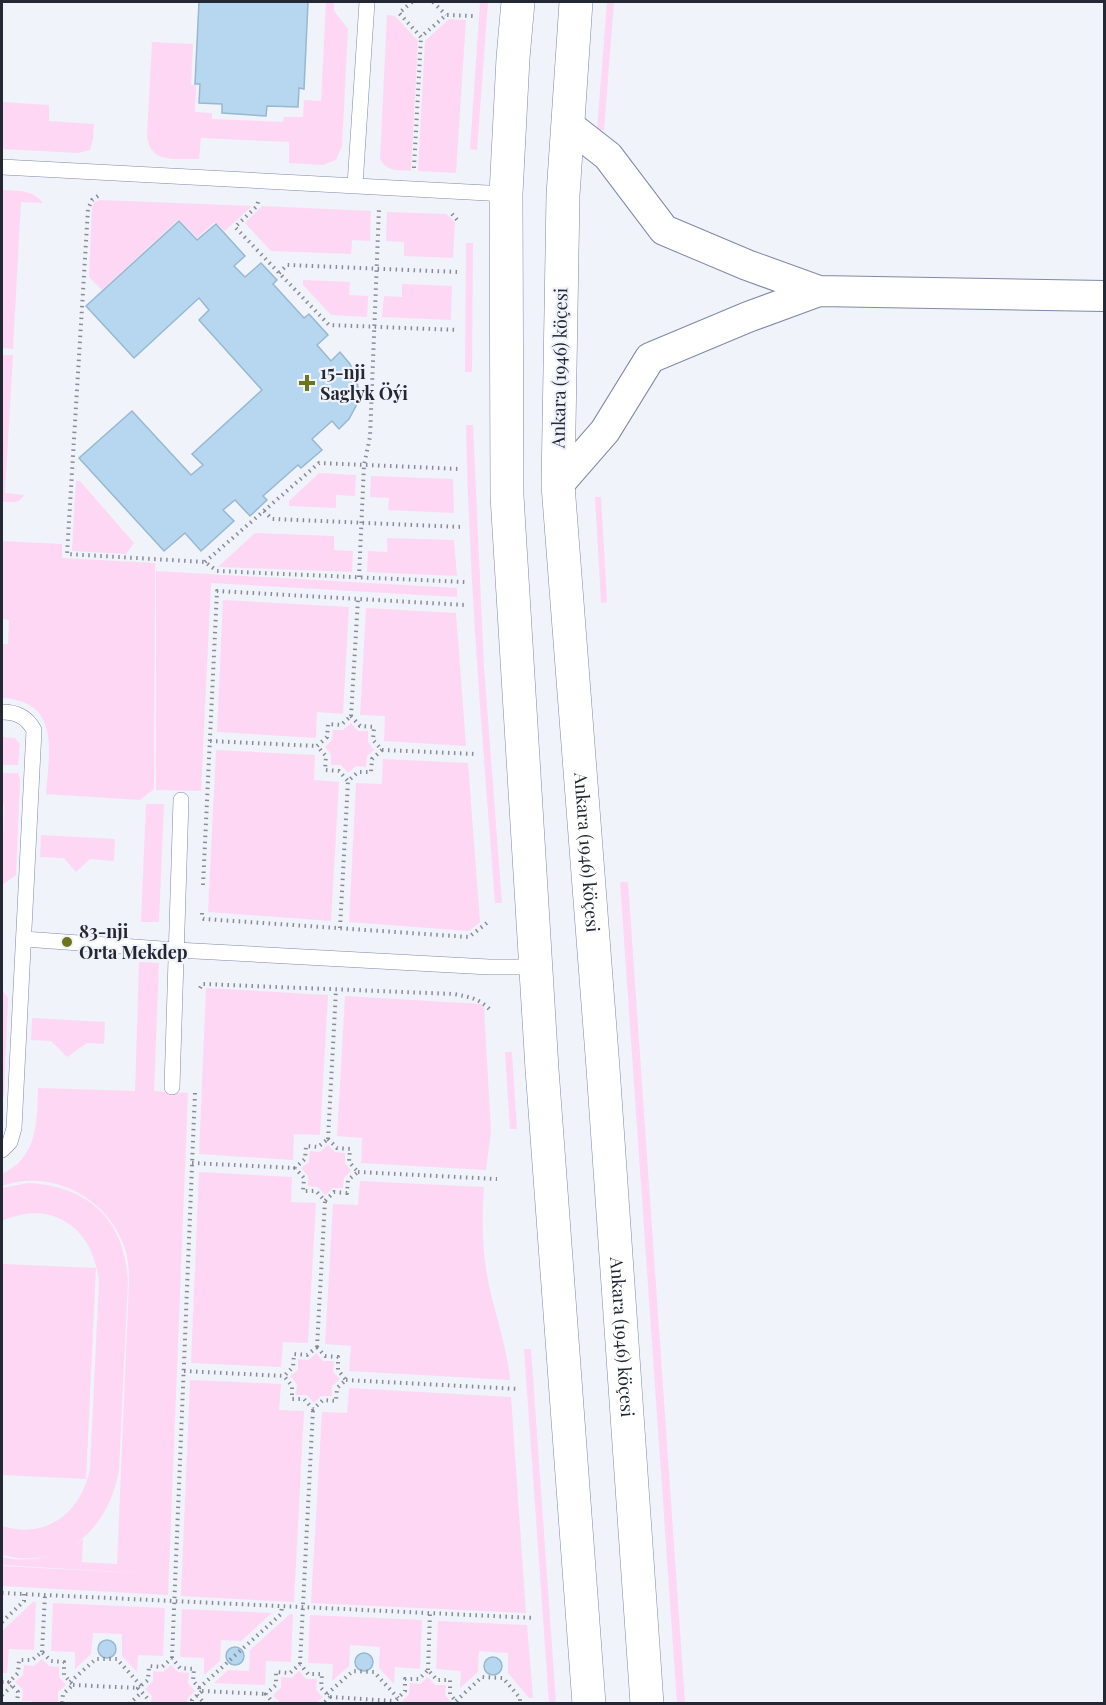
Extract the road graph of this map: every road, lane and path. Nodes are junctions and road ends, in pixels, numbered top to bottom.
1 (367, 2) edge
2 (412, 2) edge
3 (433, 2) edge
4 (518, 2) edge
5 (576, 2) edge
6 (446, 15) junction
7 (473, 16) dead end
8 (421, 37) junction
9 (567, 124) junction
10 (2, 167) edge
11 (414, 175) dead end
12 (355, 185) junction
13 (507, 194) junction
14 (102, 195) dead end
15 (269, 203) dead end
16 (368, 207) dead end
17 (448, 211) dead end
18 (460, 223) dead end
19 (377, 269) junction
20 (459, 272) dead end
21 (279, 273) junction
22 (819, 291) junction
23 (1104, 296) edge
24 (374, 327) junction
25 (458, 330) dead end
26 (364, 465) junction
27 (460, 469) dead end
28 (558, 485) junction
29 (264, 511) junction
30 (362, 523) junction
31 (462, 527) dead end
32 (205, 562) junction
33 (359, 577) junction
34 (465, 582) dead end
35 (358, 599) junction
36 (465, 605) dead end
37 (2, 711) edge
38 (351, 716) junction
39 (210, 741) junction
40 (317, 746) junction
41 (382, 750) junction
42 (475, 754) dead end
43 (348, 781) junction
44 (181, 800) dead end
45 (203, 892) dead end
46 (202, 904) dead end
47 (488, 922) dead end
48 (340, 928) junction
49 (24, 939) junction
50 (176, 950) junction
51 (536, 967) junction
52 (336, 990) junction
53 (199, 998) dead end
54 (492, 1012) dead end
55 (172, 1087) dead end
56 (195, 1089) dead end
57 (328, 1139) junction
58 (2, 1150) edge
59 (192, 1163) junction
60 (295, 1168) junction
61 (358, 1172) junction
62 (497, 1179) dead end
63 (324, 1201) junction
64 (316, 1347) junction
65 (184, 1371) junction
66 (284, 1376) junction
67 (346, 1380) junction
68 (519, 1389) dead end
69 (313, 1409) junction
70 (2, 1593) edge
71 (24, 1594) junction
72 (45, 1595) junction
73 (174, 1602) junction
74 (282, 1607) junction
75 (303, 1608) junction
76 (430, 1614) junction
77 (535, 1618) dead end
78 (2, 1622) edge
79 (42, 1652) junction
80 (172, 1658) junction
81 (300, 1664) junction
82 (428, 1670) junction
83 (2, 1682) edge
84 (10, 1684) junction
85 (71, 1684) junction
86 (140, 1689) junction
87 (200, 1690) junction
88 (2, 1695) edge
89 (197, 1695) junction
90 (268, 1696) junction
91 (329, 1696) junction
92 (397, 1701) edge
93 (458, 1703) edge
94 (17, 1704) edge
95 (62, 1704) edge
96 (129, 1704) edge
97 (147, 1704) edge
98 (192, 1704) edge
99 (205, 1704) edge
100 (263, 1704) edge
101 (274, 1704) edge
102 (323, 1704) edge
103 (520, 1704) edge
104 (589, 1704) edge
105 (647, 1704) edge

1 - 12 lane
2 - 8 path
3 - 6 path
4 - 13 main road
5 - 9 main road, Ankara (1946) köçesi
6 - 7 path
6 - 8 path
8 - 11 path
9 - 22 street
9 - 28 main road, Ankara (1946) köçesi
10 - 12 lane
12 - 13 lane
13 - 51 main road
14 - 32 path
15 - 21 path
16 - 19 path
17 - 18 path
19 - 20 path
19 - 21 path
19 - 24 path
21 - 24 path
22 - 23 street
22 - 28 street
24 - 25 path
24 - 26 path
26 - 27 path
26 - 29 path
26 - 30 path
28 - 105 main road, Ankara (1946) köçesi
29 - 30 path
29 - 32 path
30 - 31 path
30 - 33 path
32 - 33 path
33 - 34 path
35 - 36 path
35 - 38 path
35 - 39 path
37 - 49 lane
38 - 40 path
38 - 41 path
39 - 40 path
39 - 45 path
40 - 43 path
41 - 42 path
41 - 43 path
43 - 48 path
44 - 50 lane
46 - 48 path
47 - 48 path
49 - 50 lane
49 - 58 lane
50 - 51 lane
50 - 55 lane
51 - 104 main road
52 - 53 path
52 - 54 path
52 - 57 path
56 - 59 path
57 - 60 path
57 - 61 path
59 - 60 path
59 - 65 path
60 - 63 path
61 - 62 path
61 - 63 path
63 - 64 path
64 - 66 path
64 - 67 path
65 - 66 path
65 - 73 path
66 - 69 path
67 - 68 path
67 - 69 path
69 - 75 path
70 - 71 path
71 - 72 path
71 - 78 path
72 - 73 path
72 - 79 path
73 - 74 path
73 - 80 path
74 - 75 path
74 - 87 path
75 - 76 path
75 - 81 path
76 - 77 path
76 - 82 path
79 - 84 path
79 - 85 path
80 - 86 path
80 - 87 path
81 - 90 path
81 - 91 path
82 - 92 path
82 - 93 path
83 - 84 path
84 - 88 path
84 - 94 path
85 - 86 path
85 - 86 path
85 - 95 path
86 - 96 path
86 - 97 path
87 - 89 path
87 - 90 path
89 - 98 path
89 - 99 path
90 - 100 path
90 - 101 path
91 - 92 path
91 - 92 path
91 - 102 path
93 - 103 path

